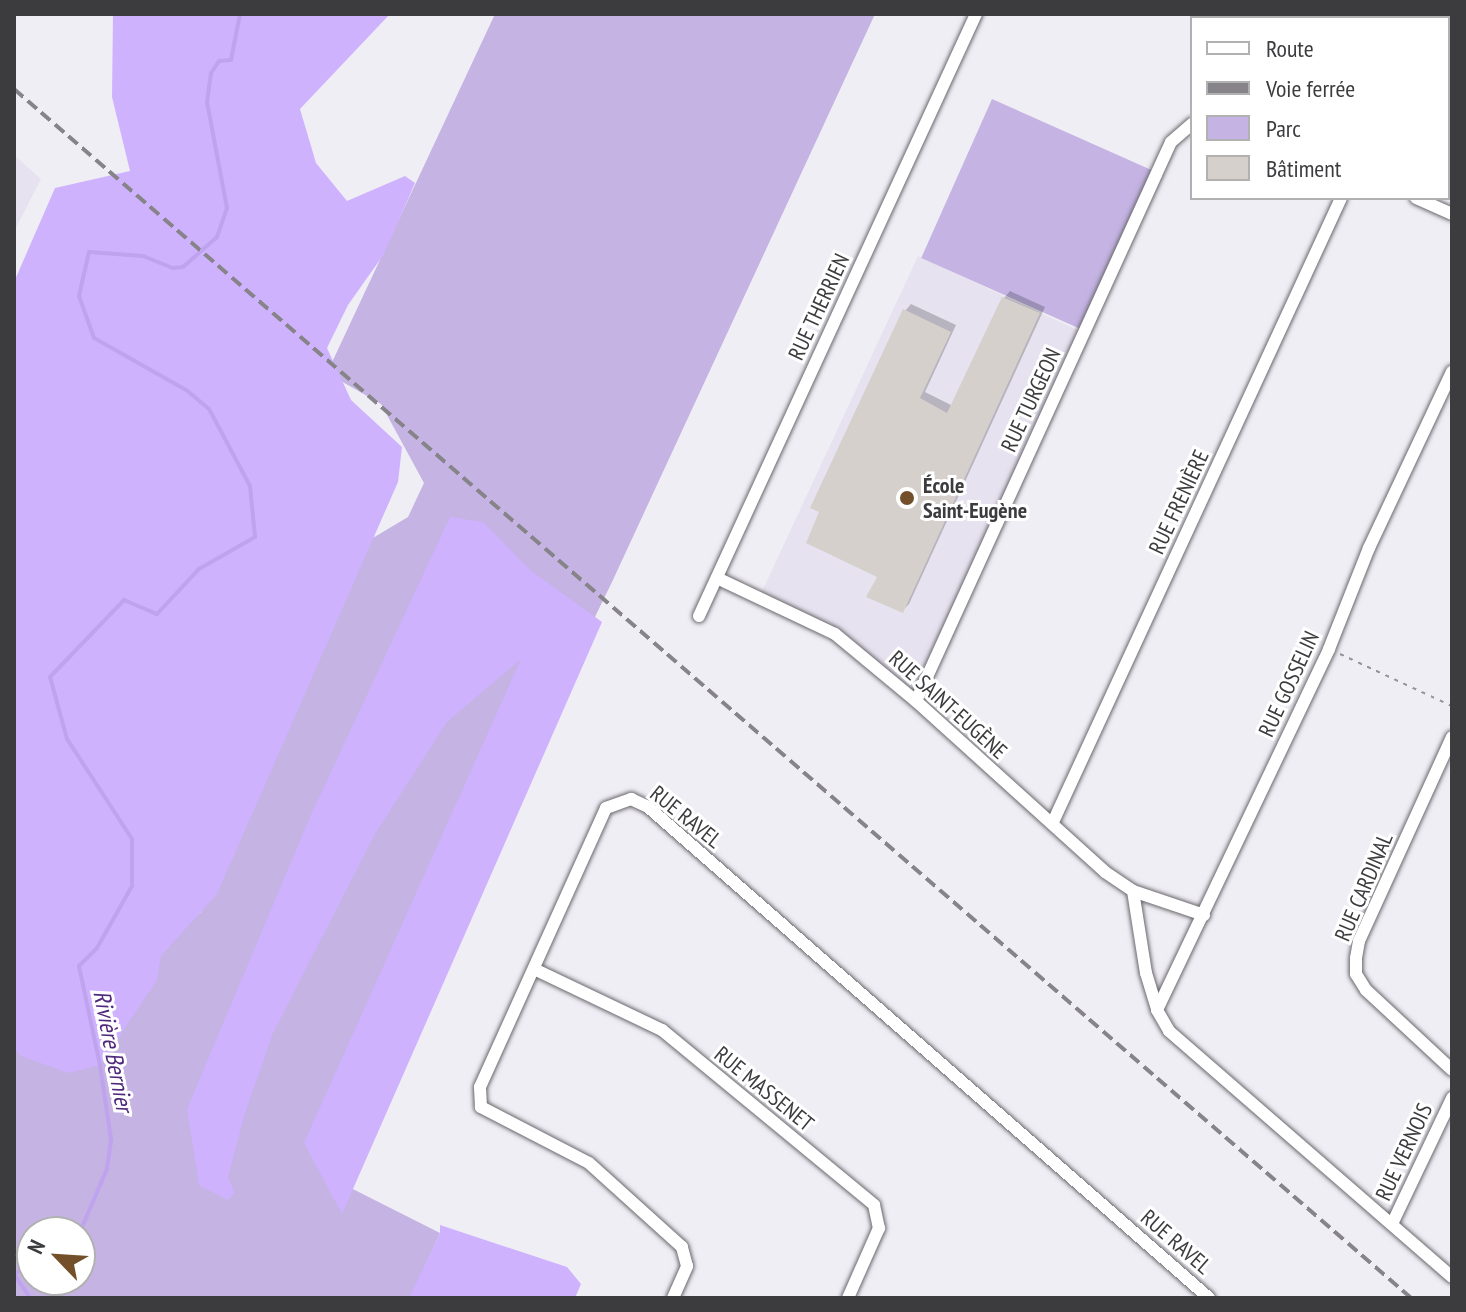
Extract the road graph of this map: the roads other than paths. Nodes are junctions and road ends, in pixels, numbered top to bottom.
1 (976, 14) edge
2 (1190, 126) edge
3 (1340, 200) edge
4 (1420, 200) edge
5 (1452, 214) edge
6 (1452, 372) edge
7 (717, 578) junction
8 (699, 616) dead end
9 (916, 701) junction
10 (1452, 737) edge
11 (1053, 822) junction
12 (1133, 891) junction
13 (1204, 915) junction
14 (534, 969) junction
15 (1157, 1010) junction
16 (1452, 1070) edge
17 (1452, 1098) edge
18 (1392, 1224) junction
19 (1452, 1277) edge
20 (673, 1298) edge
21 (848, 1298) edge
22 (1209, 1298) edge

1 - 7 street, RUE THERRIEN
2 - 9 street, RUE TURGEON
3 - 11 street, RUE FRENIÈRE
4 - 5 street
6 - 13 street, RUE GOSSELIN
7 - 8 street, RUE THERRIEN
7 - 9 street, RUE SAINT-EUGÈNE
9 - 11 street, RUE SAINT-EUGÈNE
10 - 16 street, RUE CARDINAL
11 - 12 street, RUE SAINT-EUGÈNE
12 - 13 street, RUE SAINT-EUGÈNE
12 - 15 street
13 - 15 street, RUE GOSSELIN
14 - 20 street, RUE RAVEL
14 - 21 street, RUE MASSENET
14 - 22 street, RUE RAVEL
15 - 18 street
17 - 18 street, RUE VERNOIS
18 - 19 street

